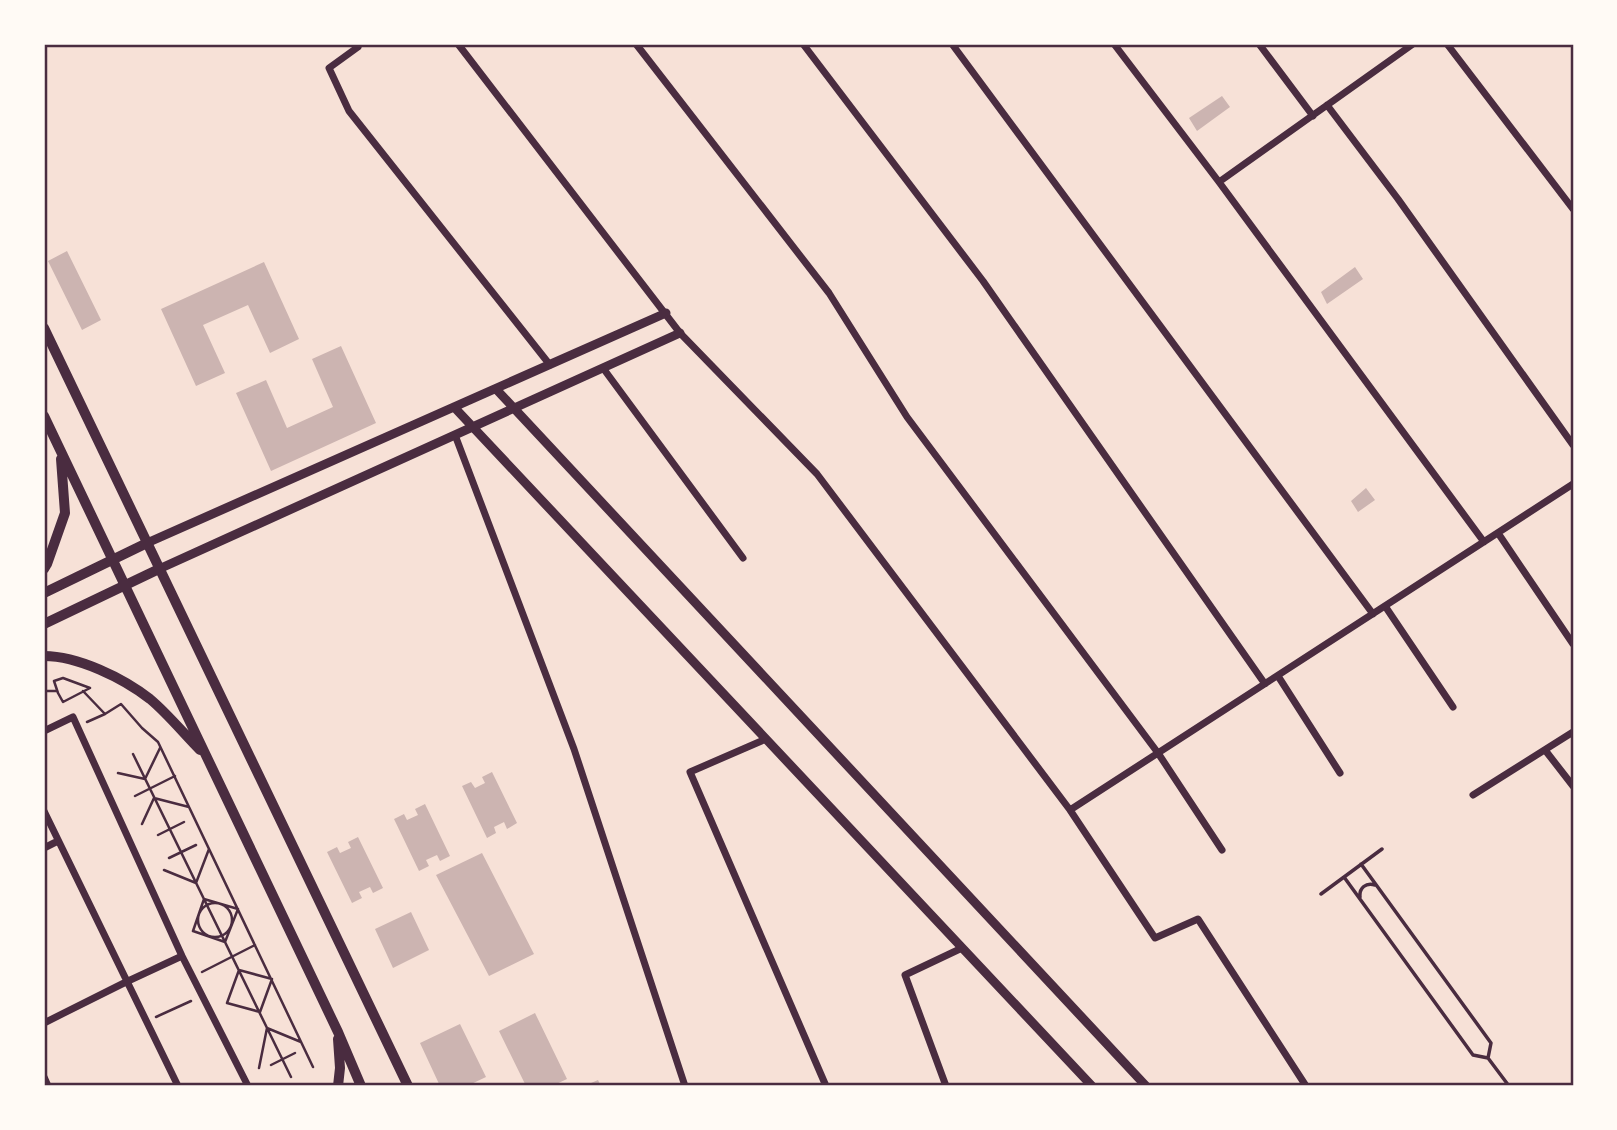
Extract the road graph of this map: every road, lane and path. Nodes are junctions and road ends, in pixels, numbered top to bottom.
1 (355, 44) edge
2 (458, 44) edge
3 (636, 44) edge
4 (803, 44) edge
5 (952, 44) edge
6 (1114, 44) edge
7 (1259, 44) edge
8 (1413, 44) edge
9 (1447, 44) edge
10 (1327, 105) junction
11 (1313, 116) junction
12 (1219, 182) junction
13 (1573, 209) edge
14 (666, 313) junction
15 (44, 328) edge
16 (680, 333) junction
17 (551, 365) junction
18 (603, 368) junction
19 (496, 389) junction
20 (454, 407) junction
21 (514, 408) junction
22 (44, 416) edge
23 (472, 427) junction
24 (455, 435) junction
25 (1573, 445) edge
26 (61, 452) junction
27 (1573, 484) edge
28 (1498, 533) junction
29 (1484, 542) junction
30 (147, 543) junction
31 (743, 558) dead end
32 (113, 560) junction
33 (44, 569) edge
34 (159, 569) junction
35 (125, 585) junction
36 (44, 593) edge
37 (1385, 606) junction
38 (1373, 614) junction
39 (44, 624) edge
40 (1573, 643) edge
41 (44, 656) edge
42 (1278, 676) junction
43 (1265, 684) junction
44 (44, 691) edge
45 (57, 691) junction
46 (83, 691) junction
47 (1453, 707) dead end
48 (105, 714) junction
49 (73, 717) junction
50 (44, 731) edge
51 (1573, 732) edge
52 (766, 739) junction
53 (160, 747) junction
54 (1545, 750) junction
55 (1158, 753) junction
56 (133, 754) dead end
57 (207, 758) junction
58 (118, 773) dead end
59 (1340, 773) dead end
60 (175, 776) junction
61 (145, 779) junction
62 (1573, 786) edge
63 (150, 789) junction
64 (1473, 795) dead end
65 (135, 796) dead end
66 (155, 798) junction
67 (189, 807) junction
68 (1070, 810) junction
69 (44, 811) edge
70 (184, 822) dead end
71 (142, 824) dead end
72 (170, 829) junction
73 (158, 835) dead end
74 (58, 841) junction
75 (196, 845) dead end
76 (44, 848) edge
77 (209, 849) junction
78 (1382, 849) dead end
79 (1222, 850) dead end
80 (181, 852) junction
81 (170, 858) dead end
82 (1361, 864) junction
83 (164, 870) dead end
84 (1344, 877) junction
85 (196, 883) junction
86 (1379, 888) junction
87 (1321, 894) dead end
88 (204, 899) junction
89 (1361, 901) junction
90 (220, 904) junction
91 (207, 905) junction
92 (238, 909) junction
93 (230, 912) junction
94 (199, 915) junction
95 (232, 926) junction
96 (200, 928) junction
97 (193, 931) junction
98 (222, 936) junction
99 (209, 937) junction
100 (225, 943) junction
101 (255, 945) junction
102 (962, 948) junction
103 (182, 956) junction
104 (232, 957) junction
105 (239, 970) junction
106 (193, 977) junction
107 (272, 979) junction
108 (126, 982) junction
109 (202, 996) junction
110 (260, 1013) junction
111 (146, 1021) junction
112 (44, 1023) edge
113 (267, 1028) junction
114 (338, 1032) junction
115 (302, 1042) junction
116 (295, 1053) dead end
117 (1488, 1058) junction
118 (283, 1059) junction
119 (271, 1065) dead end
120 (313, 1067) dead end
121 (259, 1068) dead end
122 (44, 1077) edge
123 (291, 1077) dead end
124 (48, 1086) edge
125 (178, 1086) edge
126 (248, 1086) edge
127 (338, 1086) edge
128 (361, 1086) edge
129 (408, 1086) edge
130 (685, 1086) edge
131 (826, 1086) edge
132 (946, 1086) edge
133 (1092, 1086) edge
134 (1146, 1086) edge
135 (1306, 1086) edge
136 (1509, 1086) edge

1 - 17 street
2 - 14 street
3 - 55 street
4 - 43 street
5 - 38 street
6 - 12 street
7 - 11 street
8 - 10 street
9 - 13 street
10 - 11 street
10 - 25 street
11 - 12 street
12 - 29 street
14 - 16 street
14 - 17 street
15 - 30 main road
16 - 18 street
16 - 68 street
17 - 19 street
18 - 21 street
18 - 31 street
19 - 20 street
19 - 21 street
20 - 23 street
20 - 30 street
21 - 23 street
21 - 134 street
22 - 26 main road
23 - 24 street
23 - 52 street
24 - 34 street
24 - 130 street
26 - 32 main road
26 - 33 main road
27 - 28 street
28 - 29 street
28 - 40 street
29 - 37 street
30 - 32 main road
30 - 34 main road
32 - 35 main road
32 - 36 main road
34 - 35 main road
34 - 129 main road
35 - 39 main road
35 - 57 main road
37 - 38 street
37 - 47 street
38 - 42 street
41 - 57 main road
42 - 43 street
42 - 59 street
43 - 55 street
44 - 45 path
45 - 46 path
45 - 46 path
46 - 48 path
48 - 49 path
48 - 53 path
49 - 50 street
49 - 103 street
51 - 54 street
52 - 102 street
52 - 131 street
53 - 60 path
53 - 61 path
54 - 62 street
54 - 64 street
55 - 68 street
55 - 79 street
56 - 61 path
57 - 114 main road
58 - 61 path
60 - 63 path
60 - 67 path
61 - 63 path
63 - 65 path
63 - 66 path
66 - 67 path
66 - 71 path
66 - 72 path
67 - 77 path
68 - 135 street
69 - 74 street
70 - 72 path
72 - 73 path
72 - 80 path
74 - 76 street
74 - 108 street
75 - 80 path
77 - 85 path
77 - 92 path
78 - 82 lane
80 - 81 path
80 - 85 path
82 - 84 lane
82 - 86 lane
83 - 85 path
84 - 87 lane
84 - 89 lane
85 - 88 path
86 - 89 lane
86 - 117 lane
88 - 90 path
88 - 91 path
88 - 94 path
89 - 117 lane
90 - 91 path
90 - 92 path
90 - 93 path
91 - 94 path
91 - 98 path
92 - 93 path
92 - 95 path
92 - 101 path
93 - 95 path
94 - 96 path
94 - 97 path
95 - 98 path
95 - 100 path
96 - 97 path
96 - 99 path
97 - 99 path
98 - 99 path
98 - 100 path
99 - 100 path
100 - 104 path
101 - 104 path
101 - 107 path
102 - 132 street
102 - 133 street
103 - 106 street
103 - 108 street
104 - 105 path
104 - 106 path
105 - 107 path
105 - 110 path
105 - 110 path
106 - 109 street
107 - 110 path
107 - 115 path
108 - 111 street
108 - 112 street
109 - 111 path
109 - 126 street
110 - 113 path
111 - 125 street
113 - 115 path
113 - 118 path
113 - 121 path
114 - 127 main road
114 - 128 main road
115 - 120 path
116 - 118 path
117 - 136 lane
118 - 119 path
118 - 123 path
122 - 124 street

